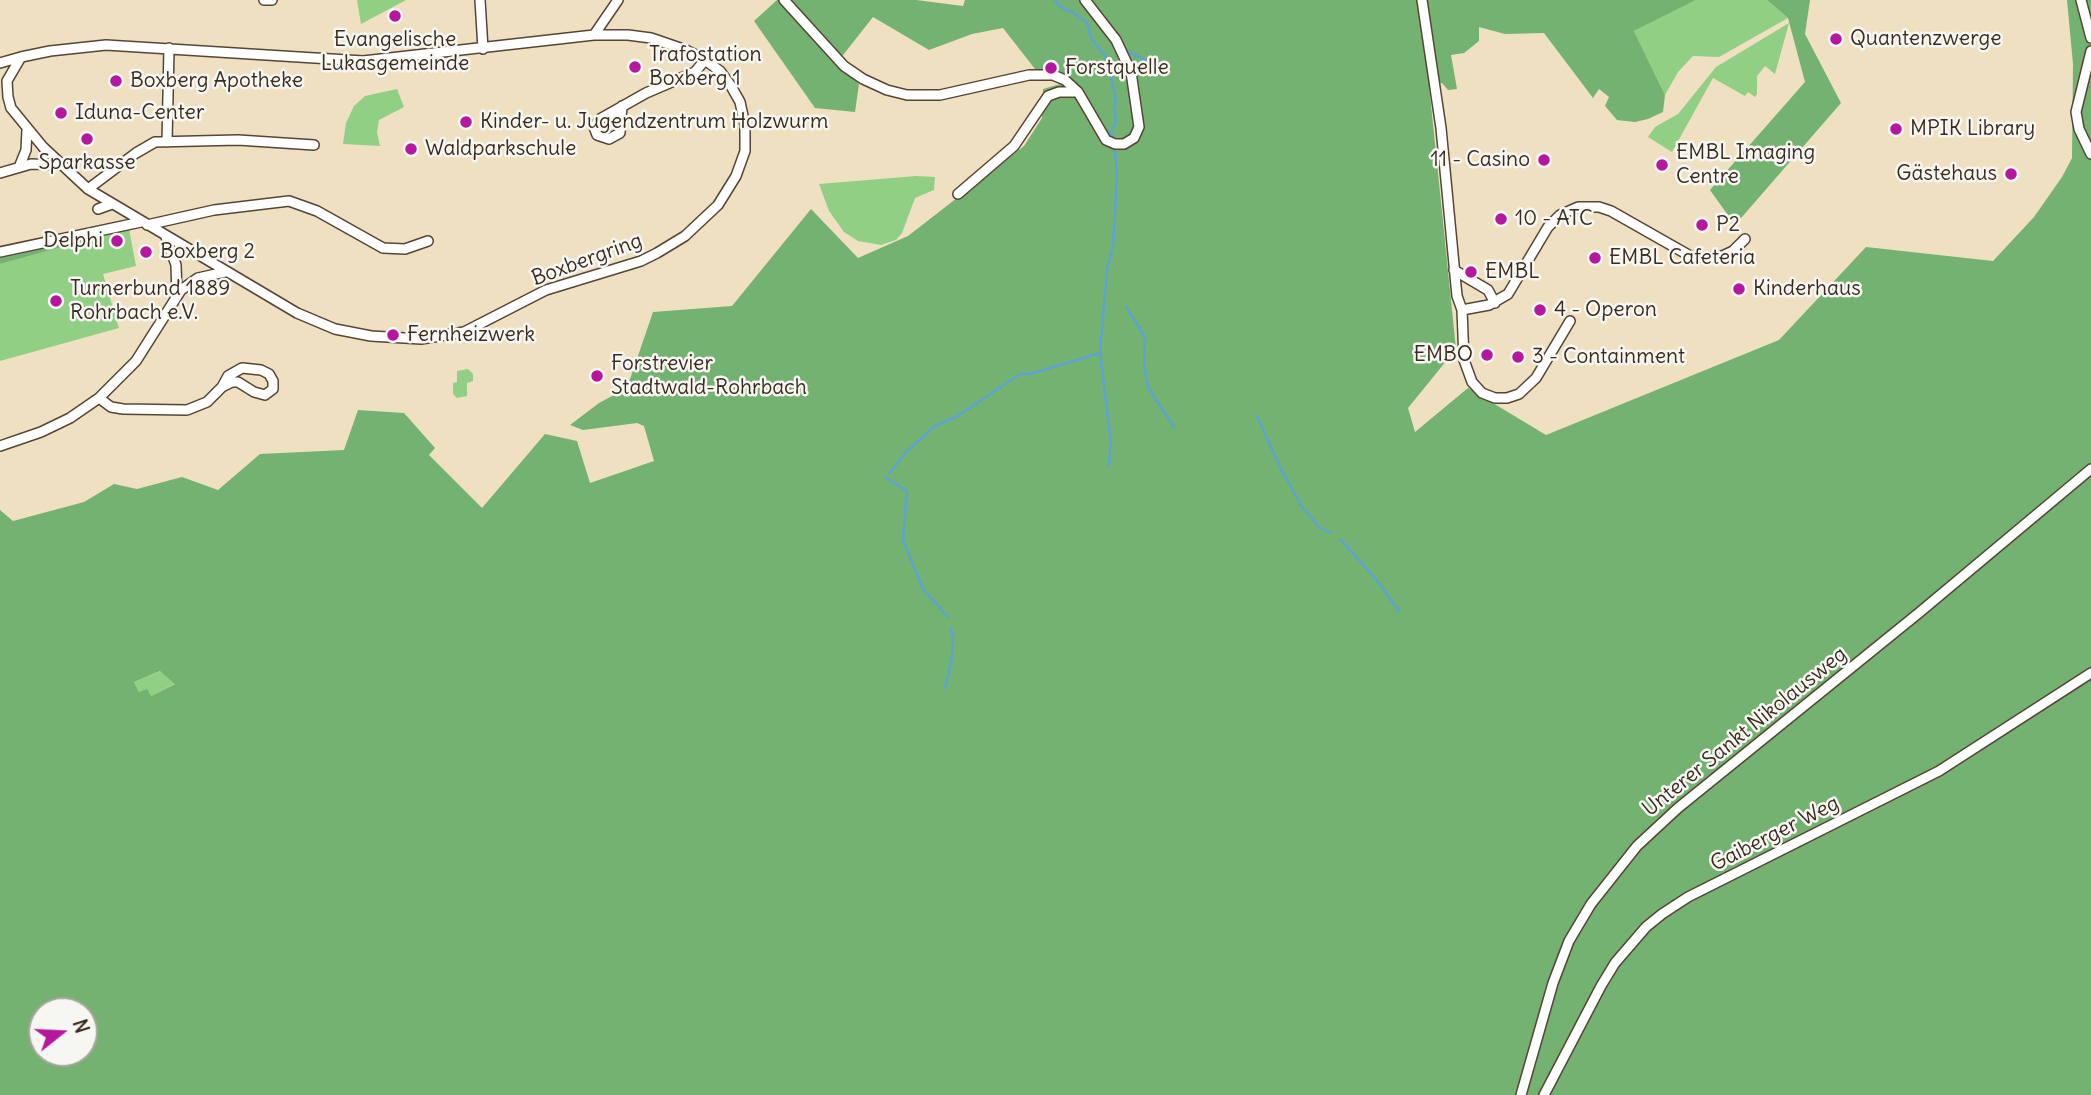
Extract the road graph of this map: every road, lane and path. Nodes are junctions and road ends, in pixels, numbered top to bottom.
1 (264, 0) edge
2 (272, 0) edge
3 (481, 0) edge
4 (618, 0) edge
5 (784, 0) edge
6 (1085, 0) edge
7 (1422, 0) edge
8 (2081, 0) edge
9 (594, 34) junction
10 (2091, 38) edge
11 (169, 48) junction
12 (483, 49) junction
13 (2091, 51) edge
14 (21, 57) junction
15 (705, 60) junction
16 (0, 63) edge
17 (1078, 92) junction
18 (0, 100) edge
19 (622, 106) dead end
20 (11, 108) junction
21 (27, 130) junction
22 (167, 142) junction
23 (314, 145) dead end
24 (2091, 154) edge
25 (60, 164) junction
26 (20, 166) junction
27 (0, 173) edge
28 (88, 189) junction
29 (958, 194) dead end
30 (112, 204) junction
31 (98, 209) dead end
32 (144, 223) junction
33 (166, 237) junction
34 (1745, 239) dead end
35 (428, 241) dead end
36 (0, 252) edge
37 (1454, 270) junction
38 (225, 272) junction
39 (177, 295) junction
40 (1495, 303) junction
41 (1462, 310) junction
42 (1570, 321) dead end
43 (222, 387) junction
44 (99, 398) junction
45 (0, 446) edge
46 (2091, 469) edge
47 (2091, 673) edge
48 (1521, 1095) edge
49 (1544, 1095) edge

1 - 2 street
3 - 12 street
4 - 9 street
5 - 17 street
6 - 17 street
7 - 37 street
8 - 10 street
9 - 12 street, Boxbergring
9 - 15 street, Boxbergring
11 - 12 street, Boxbergring
11 - 14 street, Boxbergring
11 - 22 street
13 - 24 street
14 - 16 street, Boxbergring
14 - 20 street
15 - 19 street
15 - 38 street, Boxbergring
17 - 29 street
18 - 20 street, Boxbergring
20 - 21 street, Boxbergring
21 - 25 street, Boxbergring
21 - 26 street
22 - 23 street
22 - 28 street
25 - 26 street
25 - 28 street, Boxbergring
26 - 27 street
28 - 30 street, Boxbergring
30 - 31 street
30 - 32 street, Boxbergring
32 - 33 street, Boxbergring
32 - 35 street
32 - 36 street
33 - 38 street, Boxbergring
33 - 39 street
34 - 40 street
37 - 40 street
37 - 41 street
38 - 39 street
39 - 44 street
40 - 41 street
41 - 42 street
43 - 43 street
43 - 44 street
44 - 45 street
46 - 48 street, Unterer Sankt Nikolausweg
47 - 49 street, Gaiberger Weg

